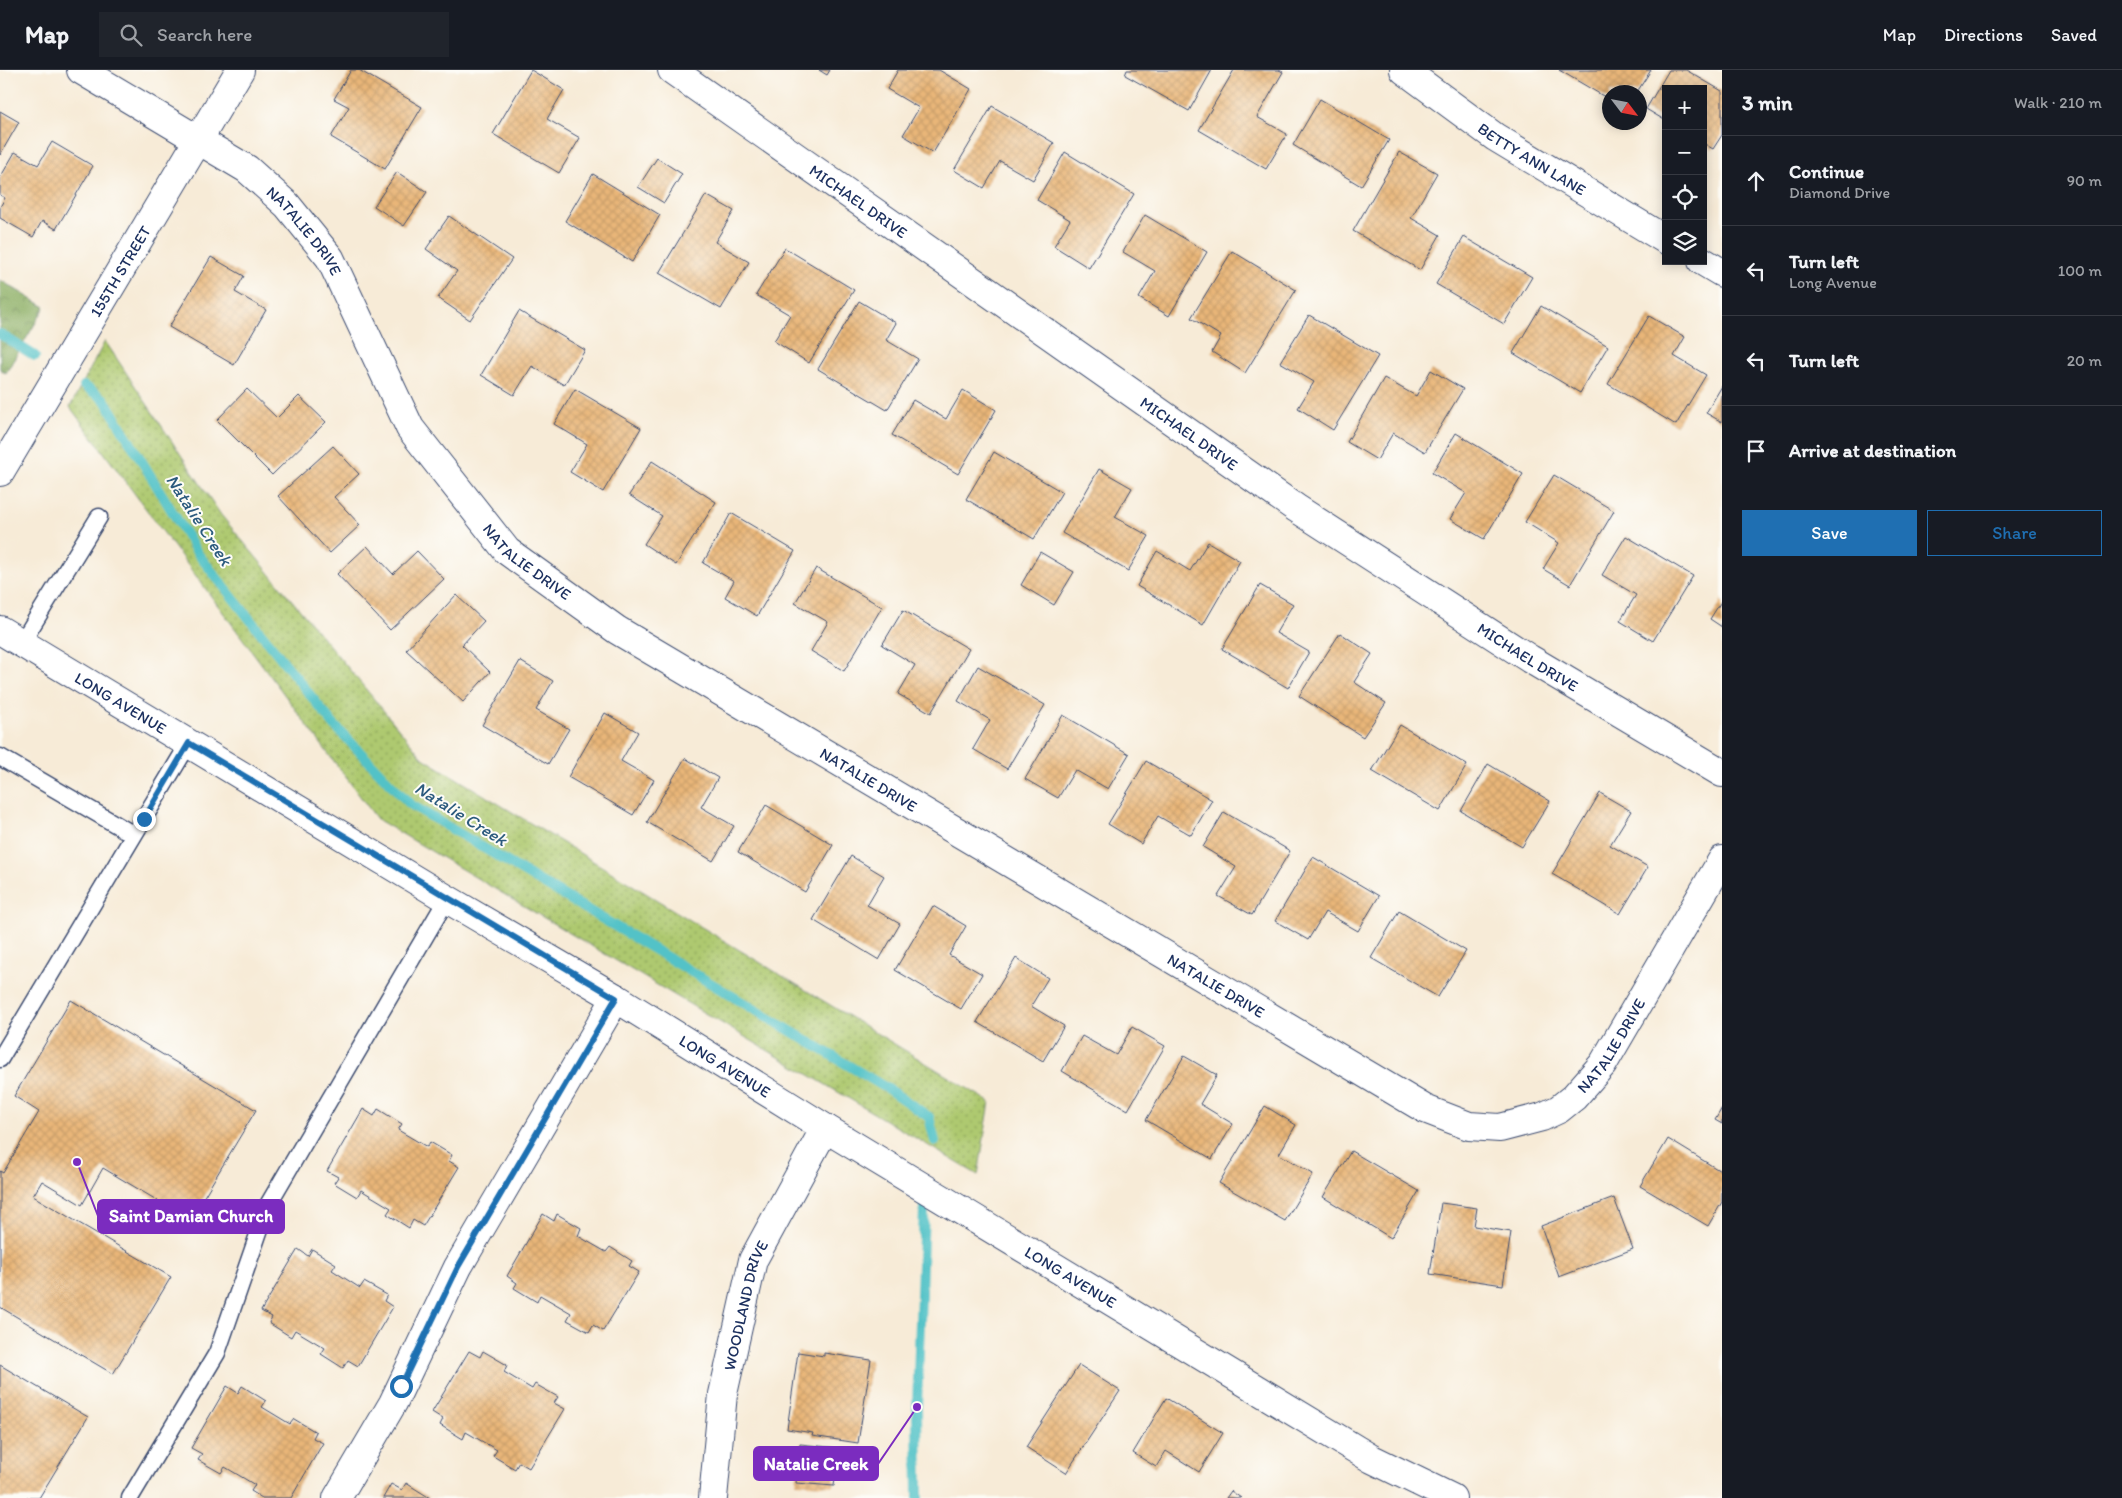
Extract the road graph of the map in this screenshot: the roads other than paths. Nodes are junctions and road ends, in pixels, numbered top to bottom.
1 (81, 70) edge
2 (240, 70) edge
3 (672, 70) edge
4 (1404, 70) edge
5 (198, 139) junction
6 (1662, 238) edge
7 (1707, 264) edge
8 (1722, 273) edge
9 (0, 472) edge
10 (99, 517) dead end
11 (11, 636) edge
12 (189, 743) junction
13 (0, 757) edge
14 (1722, 773) edge
15 (134, 835) junction
16 (1722, 860) edge
17 (448, 899) junction
18 (616, 998) junction
19 (0, 1059) edge
20 (825, 1128) junction
21 (130, 1498) edge
22 (337, 1498) edge
23 (713, 1498) edge
24 (1452, 1498) edge

1 - 5 street, NATALIE DRIVE
2 - 5 street, 155TH STREET
3 - 14 street, MICHAEL DRIVE
4 - 6 street, BETTY ANN LANE
5 - 9 street, 155TH STREET
5 - 16 street, NATALIE DRIVE
7 - 8 street
10 - 11 lane
11 - 12 street, LONG AVENUE
12 - 15 lane
12 - 17 street, LONG AVENUE
13 - 15 lane
15 - 19 lane
17 - 18 street, LONG AVENUE
17 - 21 lane
18 - 20 street, LONG AVENUE
18 - 22 street
20 - 23 street, WOODLAND DRIVE
20 - 24 street, LONG AVENUE

